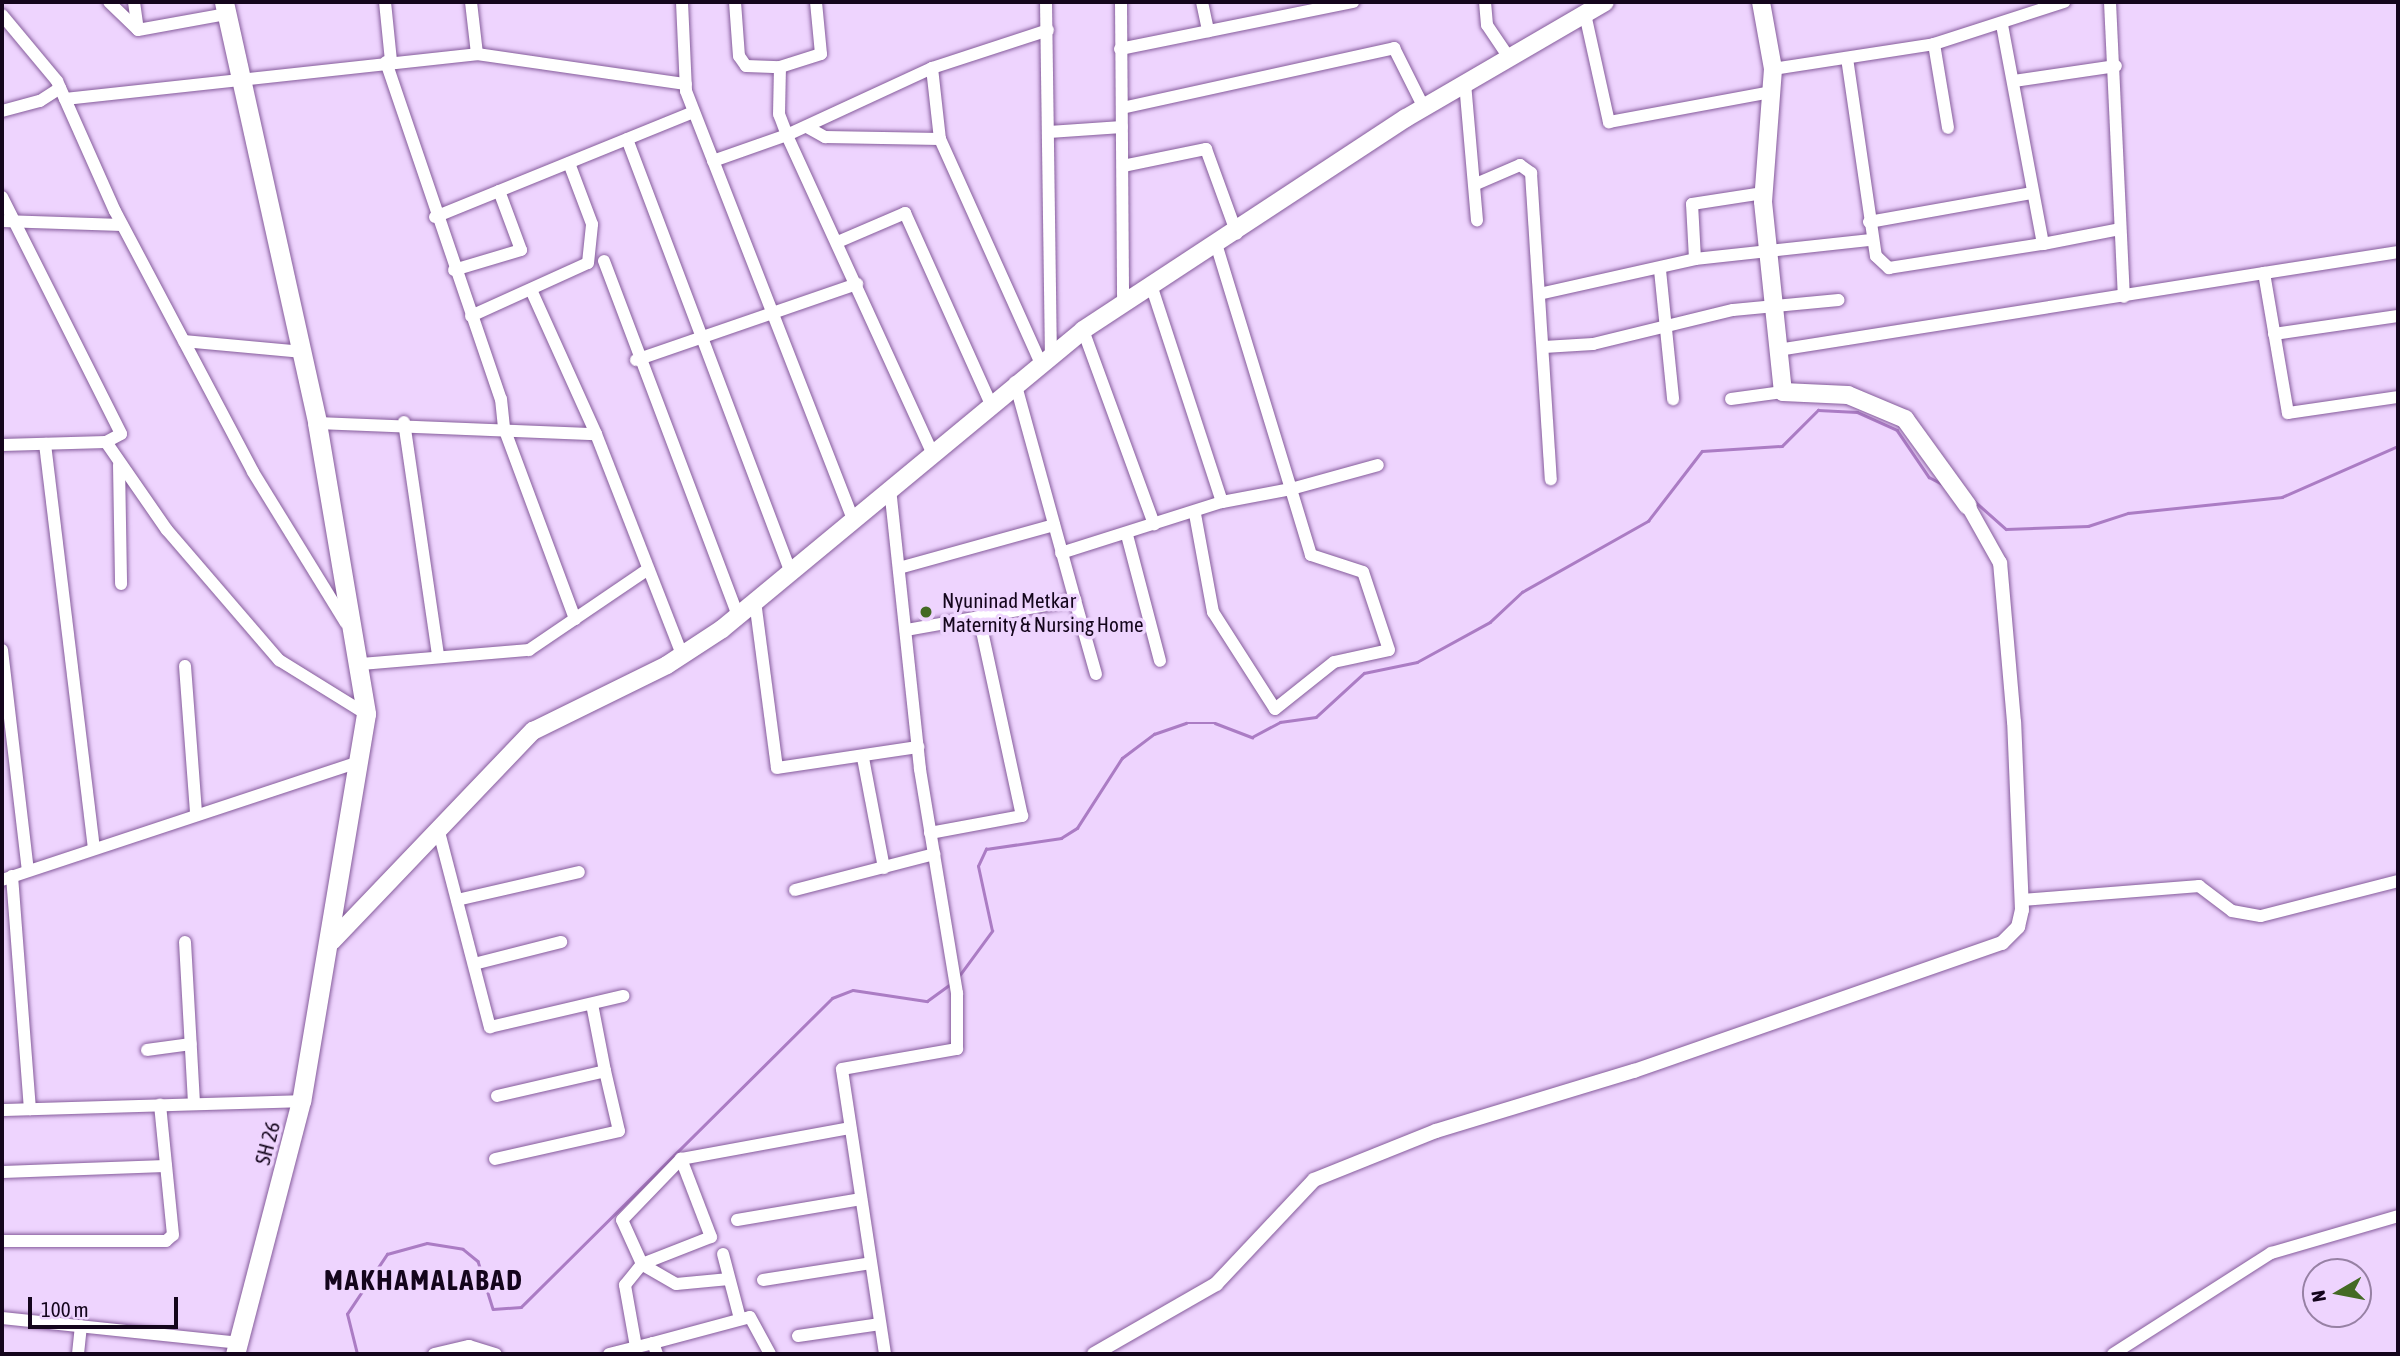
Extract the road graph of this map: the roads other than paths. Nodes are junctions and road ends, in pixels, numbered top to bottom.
1 (108, 2) edge
2 (134, 2) edge
3 (385, 2) edge
4 (471, 2) edge
5 (682, 2) edge
6 (735, 2) edge
7 (816, 2) edge
8 (1046, 2) edge
9 (1121, 2) edge
10 (1202, 2) edge
11 (1353, 2) edge
12 (1485, 2) edge
13 (1605, 2) edge
14 (1761, 2) edge
15 (2064, 2) edge
16 (2109, 2) edge
17 (225, 8) edge
18 (1585, 14) junction
19 (2, 15) edge
20 (2002, 25) junction
21 (138, 30) junction
22 (1048, 30) junction
23 (1208, 31) junction
24 (1934, 44) junction
25 (1120, 49) junction
26 (477, 54) junction
27 (1509, 58) junction
28 (1847, 58) junction
29 (388, 61) junction
30 (2116, 66) junction
31 (780, 67) junction
32 (932, 68) junction
33 (1773, 69) junction
34 (243, 81) junction
35 (2014, 81) junction
36 (1465, 83) junction
37 (686, 84) junction
38 (1771, 92) junction
39 (62, 93) junction
40 (1122, 108) junction
41 (1424, 108) junction
42 (2, 111) edge
43 (694, 112) junction
44 (807, 127) junction
45 (1122, 127) junction
46 (1948, 128) dead end
47 (1049, 132) junction
48 (787, 135) junction
49 (627, 139) junction
50 (940, 139) junction
51 (713, 161) junction
52 (569, 163) junction
53 (1122, 166) junction
54 (1476, 184) junction
55 (499, 191) junction
56 (1763, 193) junction
57 (2032, 193) junction
58 (2, 197) edge
59 (435, 217) junction
60 (1477, 220) dead end
61 (7, 221) edge
62 (1869, 222) junction
63 (122, 225) junction
64 (2120, 229) junction
65 (1237, 234) junction
66 (1871, 240) junction
67 (841, 241) junction
68 (2043, 244) junction
69 (1217, 247) junction
70 (2398, 252) edge
71 (1768, 254) junction
72 (1695, 259) junction
73 (604, 261) dead end
74 (454, 270) junction
75 (1660, 270) junction
76 (2264, 274) junction
77 (857, 284) junction
78 (1151, 285) junction
79 (533, 292) junction
80 (1539, 294) junction
81 (2124, 297) junction
82 (1839, 300) dead end
83 (1123, 304) junction
84 (1774, 309) junction
85 (772, 313) junction
86 (471, 316) junction
87 (2398, 316) edge
88 (1666, 327) junction
89 (1083, 330) junction
90 (2274, 334) junction
91 (702, 338) junction
92 (184, 341) junction
93 (1544, 347) junction
94 (1778, 350) junction
95 (302, 352) junction
96 (1046, 358) junction
97 (636, 360) junction
98 (1015, 382) junction
99 (1783, 392) junction
100 (2398, 397) edge
101 (1731, 398) dead end
102 (1673, 399) dead end
103 (990, 402) junction
104 (404, 422) junction
105 (317, 423) junction
106 (504, 428) junction
107 (596, 434) junction
108 (106, 442) junction
109 (45, 444) junction
110 (2, 445) edge
111 (932, 450) junction
112 (119, 465) junction
113 (1378, 466) dead end
114 (1552, 479) dead end
115 (1291, 489) junction
116 (890, 490) junction
117 (1965, 498) joint
118 (1222, 502) junction
119 (1195, 514) junction
120 (853, 520) junction
121 (1154, 524) junction
122 (1054, 525) junction
123 (1127, 534) junction
124 (1061, 554) junction
125 (899, 568) junction
126 (649, 569) junction
127 (789, 571) junction
128 (121, 584) dead end
129 (1075, 600) junction
130 (755, 601) junction
131 (738, 616) junction
132 (979, 617) junction
133 (575, 619) junction
134 (906, 630) junction
135 (358, 641) junction
136 (2, 650) edge
137 (682, 655) junction
138 (438, 656) junction
139 (1160, 661) dead end
140 (361, 664) junction
141 (185, 666) dead end
142 (1096, 674) dead end
143 (366, 714) junction
144 (918, 747) junction
145 (863, 758) junction
146 (361, 761) junction
147 (196, 811) junction
148 (438, 828) junction
149 (930, 833) junction
150 (94, 846) junction
151 (934, 854) junction
152 (884, 868) junction
153 (28, 870) junction
154 (579, 872) dead end
155 (7, 878) edge
156 (2398, 881) edge
157 (795, 890) dead end
158 (2022, 900) junction
159 (457, 901) junction
160 (332, 941) junction
161 (185, 942) dead end
162 (561, 943) dead end
163 (474, 964) junction
164 (623, 996) dead end
165 (592, 1004) junction
166 (191, 1044) junction
167 (147, 1050) dead end
168 (605, 1071) junction
169 (497, 1096) dead end
170 (301, 1101) junction
171 (194, 1104) junction
172 (159, 1105) junction
173 (2, 1110) edge
174 (30, 1110) junction
175 (850, 1128) junction
176 (495, 1159) dead end
177 (681, 1159) junction
178 (166, 1166) junction
179 (2, 1172) edge
180 (861, 1199) junction
181 (2398, 1216) edge
182 (737, 1220) dead end
183 (2, 1241) edge
184 (723, 1254) dead end
185 (871, 1263) junction
186 (642, 1264) junction
187 (729, 1279) junction
188 (762, 1280) dead end
189 (2, 1318) edge
190 (740, 1319) junction
191 (880, 1324) junction
192 (81, 1326) junction
193 (798, 1336) dead end
194 (636, 1347) junction
195 (237, 1349) edge
196 (655, 1349) edge
197 (78, 1354) edge
198 (434, 1354) edge
199 (496, 1354) edge
200 (609, 1354) edge
201 (770, 1354) edge
202 (885, 1354) edge
203 (1094, 1354) edge
204 (2113, 1354) edge

1 - 21 street
2 - 21 street
3 - 29 street
4 - 26 street
5 - 37 street
6 - 31 street
7 - 31 street
8 - 22 street
9 - 25 street
10 - 23 street
11 - 23 street
12 - 27 street
13 - 18 main road
14 - 33 main road
15 - 20 street
16 - 30 street
17 - 21 street
17 - 34 main road, SH 26
18 - 27 main road
18 - 38 street
19 - 39 street
20 - 24 street
20 - 35 street
22 - 32 street
22 - 47 street
23 - 25 street
24 - 28 street
24 - 46 street
25 - 40 street
26 - 29 street
26 - 37 street
27 - 36 main road
28 - 33 street
28 - 62 street
29 - 34 street
29 - 59 street
30 - 35 street
30 - 64 street
31 - 48 street
32 - 44 street
32 - 50 street
33 - 38 main road
34 - 39 street
34 - 95 main road, SH 26
35 - 57 street
36 - 41 main road
36 - 54 street
37 - 43 street
38 - 56 main road
39 - 42 street
39 - 63 street
40 - 41 street
40 - 45 street
41 - 65 main road
43 - 49 street
43 - 51 street
44 - 48 street
44 - 50 street
45 - 47 street
45 - 53 street
47 - 96 street
48 - 51 street
48 - 67 street
49 - 52 street
49 - 91 street
50 - 96 street
51 - 85 street
52 - 55 street
52 - 79 street
53 - 65 street
53 - 83 street
54 - 60 street
54 - 80 street
55 - 59 street
55 - 74 street
56 - 71 main road
56 - 72 street
57 - 62 street
57 - 68 street
58 - 61 street
59 - 74 street
61 - 63 street
61 - 108 street
62 - 66 street
63 - 92 street
64 - 68 street
64 - 81 street
65 - 69 main road
66 - 68 street
66 - 71 street
67 - 77 street
67 - 103 street
69 - 78 main road
69 - 115 street
70 - 76 street
71 - 72 street
71 - 84 main road
72 - 75 street
73 - 97 street
74 - 86 street
75 - 80 street
75 - 88 street
76 - 81 street
76 - 90 street
77 - 85 street
77 - 111 street
78 - 83 main road
78 - 118 street
79 - 86 street
79 - 107 street
80 - 93 street
81 - 94 street
82 - 84 street
83 - 89 main road
84 - 88 street
84 - 94 main road
85 - 91 street
85 - 120 street
86 - 106 street
87 - 90 street
88 - 93 street
88 - 102 street
89 - 96 main road
89 - 121 street
90 - 100 street
91 - 97 street
91 - 127 street
92 - 95 street
92 - 135 street
93 - 114 street
94 - 99 main road
95 - 105 main road, SH 26
96 - 98 main road
97 - 131 street
98 - 103 main road
98 - 122 street
99 - 101 street
99 - 117 main road
103 - 111 main road
104 - 105 street
104 - 106 street
104 - 138 street
105 - 135 main road, SH 26
106 - 107 street
106 - 133 street
107 - 126 street
108 - 109 street
108 - 112 street
109 - 110 street
109 - 150 street
111 - 116 main road
112 - 128 street
112 - 143 street
113 - 115 street
115 - 118 street
115 - 119 street
116 - 120 main road
116 - 125 street
117 - 158 street
118 - 119 street
119 - 121 street
120 - 127 main road
121 - 123 street
122 - 124 street
122 - 125 street
123 - 124 street
123 - 139 street
124 - 129 street
125 - 134 street
126 - 133 street
126 - 137 street
127 - 130 main road
129 - 132 street
129 - 142 street
130 - 131 main road
130 - 145 street
131 - 137 main road
132 - 134 street
132 - 149 street
133 - 138 street
134 - 144 street
135 - 140 main road, SH 26
136 - 153 street
137 - 148 main road
138 - 140 street
140 - 143 main road, SH 26
141 - 147 street
143 - 146 main road, SH 26
144 - 145 street
144 - 149 street
145 - 152 street
146 - 147 street
146 - 160 main road, SH 26
147 - 150 street
148 - 159 street
148 - 160 main road
149 - 151 street
150 - 153 street
151 - 152 street
151 - 175 street
152 - 157 street
153 - 155 street
154 - 159 street
155 - 174 street
156 - 158 street
158 - 203 street
159 - 163 street
160 - 170 main road, SH 26
161 - 166 street
162 - 163 street
163 - 165 street
164 - 165 street
165 - 168 street
166 - 167 street
166 - 171 street
168 - 169 street
168 - 176 street
170 - 171 street
170 - 195 main road, SH 26
171 - 172 street
172 - 174 street
172 - 178 street
173 - 174 street
175 - 177 street
175 - 180 street
177 - 186 street
177 - 186 street
178 - 179 street
178 - 183 street
180 - 182 street
180 - 185 street
181 - 204 street
184 - 187 street
185 - 188 street
185 - 191 street
186 - 187 street
186 - 194 street
187 - 190 street
189 - 192 street
190 - 196 street
190 - 201 street
191 - 193 street
191 - 202 street
192 - 195 street
192 - 197 street
194 - 196 street
194 - 200 street
198 - 199 street

